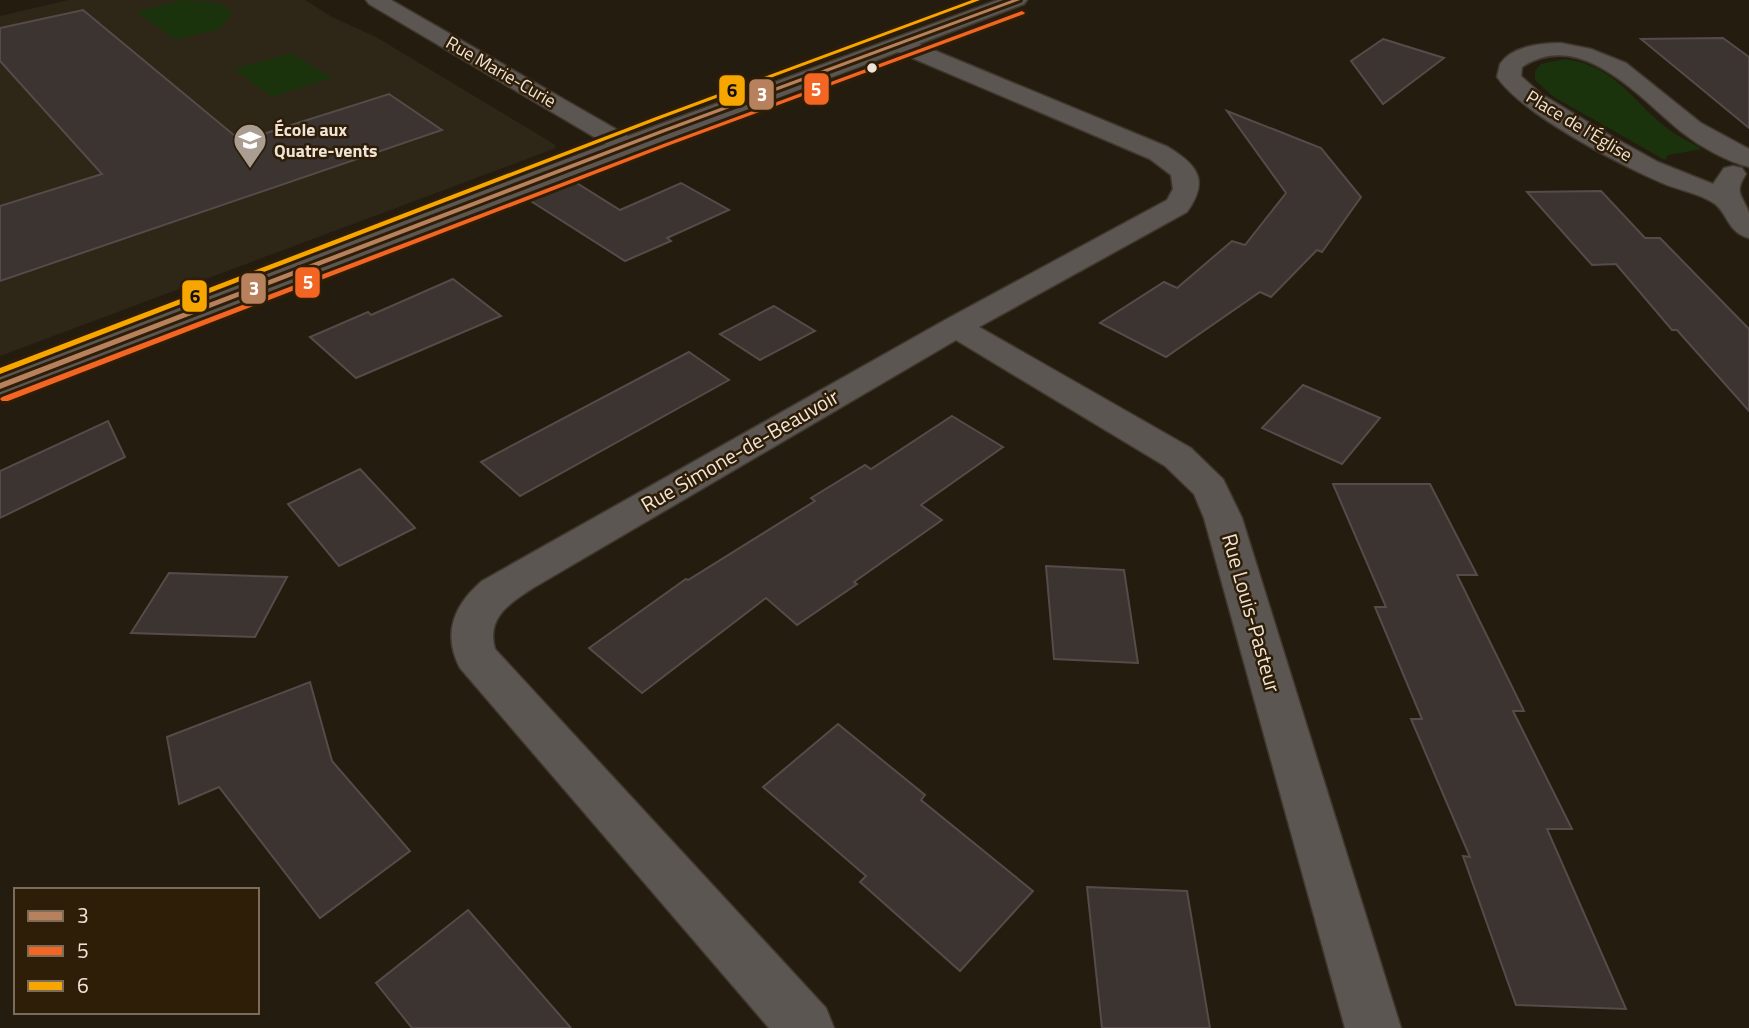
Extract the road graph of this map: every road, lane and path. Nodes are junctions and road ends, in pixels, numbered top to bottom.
1 (376, 0) edge
2 (1017, 0) edge
3 (897, 43) junction
4 (626, 145) junction
5 (1749, 161) edge
6 (1725, 197) junction
7 (1749, 229) edge
8 (956, 327) junction
9 (0, 386) edge
10 (806, 1028) edge
11 (1373, 1028) edge

1 - 4 street, Rue Marie-Curie
2 - 3 street
3 - 4 street
3 - 8 street, Rue Simone-de-Beauvoir
4 - 9 street
5 - 6 street
5 - 6 street, Place de l'Église
6 - 7 street
8 - 10 street, Rue Simone-de-Beauvoir
8 - 11 street, Rue Louis-Pasteur

